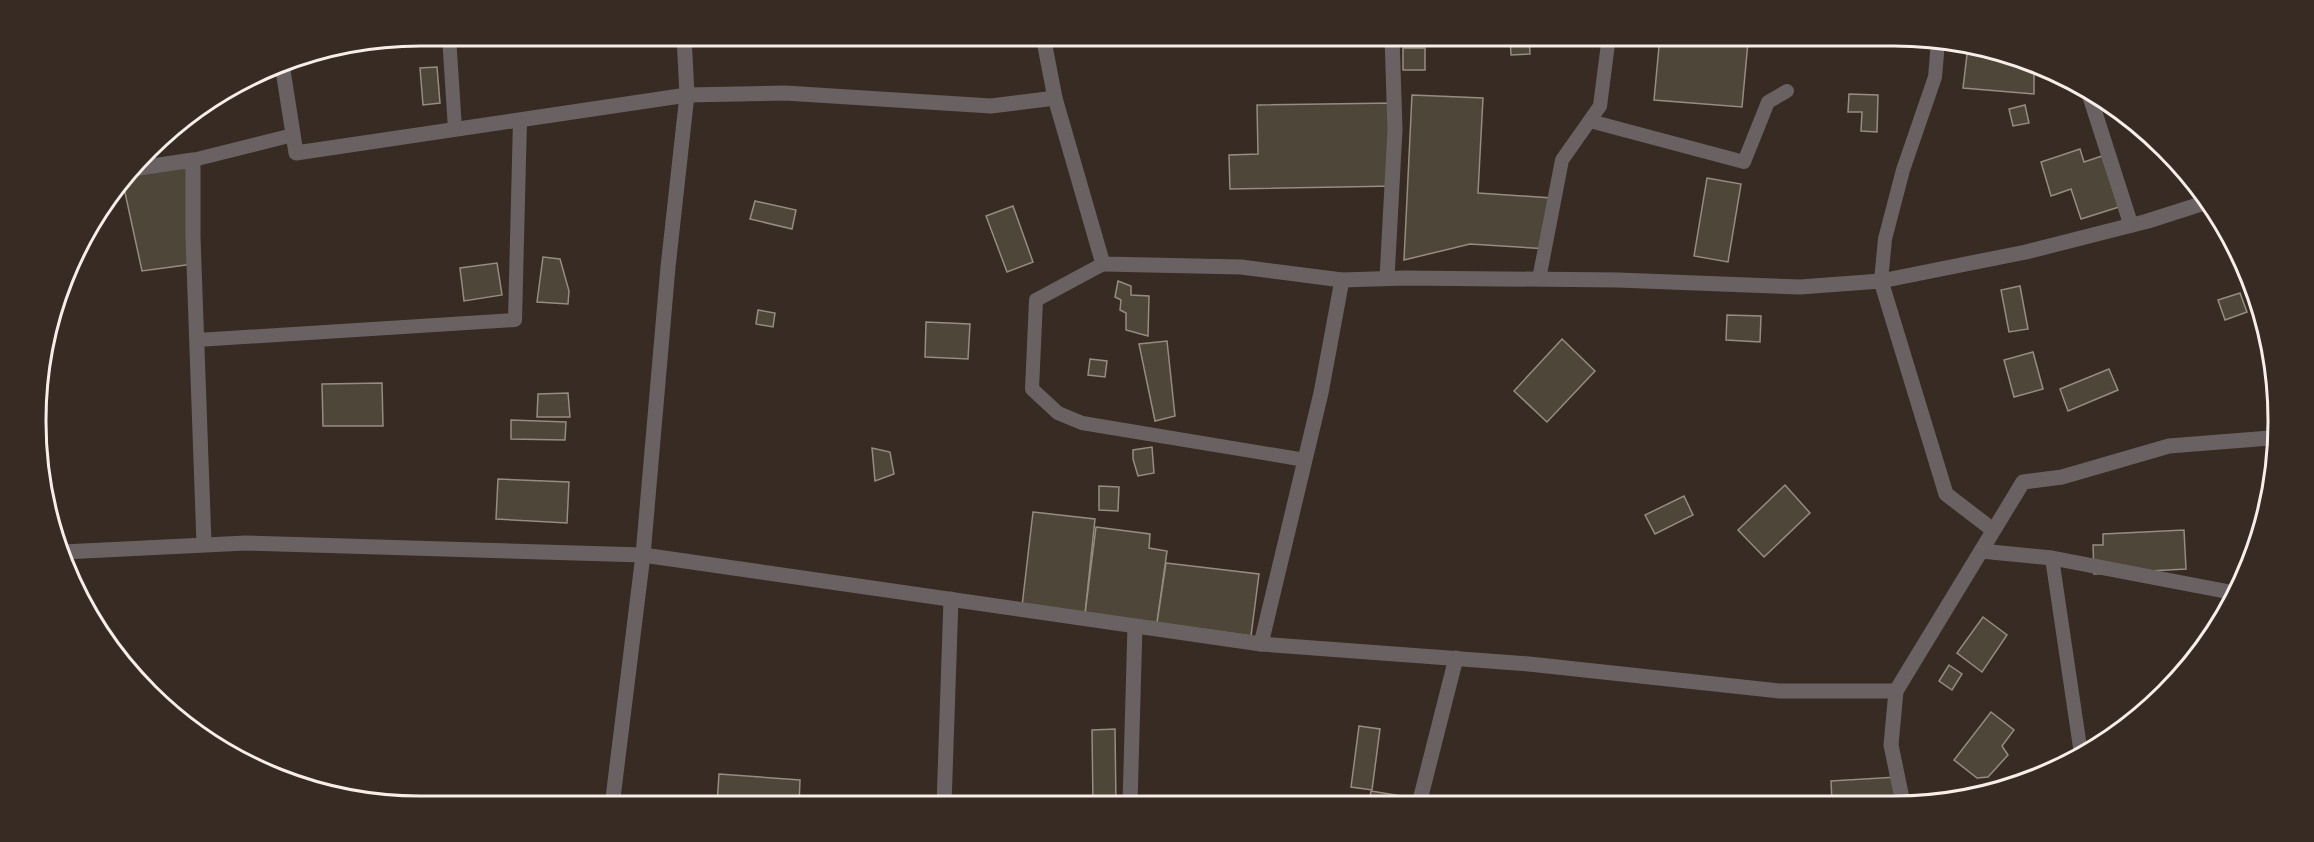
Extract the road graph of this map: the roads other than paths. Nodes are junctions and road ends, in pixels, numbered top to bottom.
1 (450, 46) edge
2 (685, 46) edge
3 (1045, 46) edge
4 (1392, 46) edge
5 (1608, 46) edge
6 (1937, 49) edge
7 (284, 73) edge
8 (1787, 91) dead end
9 (687, 95) junction
10 (1055, 98) junction
11 (2092, 105) edge
12 (520, 120) junction
13 (1590, 121) junction
14 (455, 129) junction
15 (293, 135) junction
16 (193, 160) junction
17 (146, 167) edge
18 (2198, 205) edge
19 (2131, 225) junction
20 (1103, 264) junction
21 (1387, 278) junction
22 (1539, 279) junction
23 (1342, 280) junction
24 (1881, 281) junction
25 (197, 340) junction
26 (2267, 438) edge
27 (1305, 460) junction
28 (1994, 530) junction
29 (204, 544) junction
30 (1981, 551) junction
31 (70, 552) edge
32 (643, 555) junction
33 (2052, 558) junction
34 (2226, 593) edge
35 (951, 600) junction
36 (1135, 626) junction
37 (1261, 644) junction
38 (1456, 658) junction
39 (1896, 691) junction
40 (2080, 745) edge
41 (613, 796) edge
42 (944, 796) edge
43 (1130, 796) edge
44 (1421, 796) edge
45 (1901, 796) edge

1 - 14 lane
2 - 9 street
3 - 10 street
4 - 21 street
5 - 13 lane
6 - 24 lane
7 - 15 street
8 - 13 lane
9 - 10 street
9 - 12 street
9 - 32 street
10 - 20 street
11 - 19 street
12 - 14 street
12 - 25 lane
13 - 22 lane
14 - 15 street
15 - 16 lane
16 - 17 street
16 - 25 street
18 - 19 street
19 - 24 street
20 - 23 street
20 - 27 lane
21 - 22 street
21 - 23 street
22 - 24 street
23 - 27 street
24 - 28 street
25 - 29 street
26 - 28 street
27 - 37 street
28 - 30 street
29 - 31 street
29 - 32 street
30 - 33 street
30 - 39 street
32 - 35 street
32 - 41 street
33 - 34 street
33 - 40 lane
35 - 36 street
35 - 42 street
36 - 37 street
36 - 43 street
37 - 38 street
38 - 39 street
38 - 44 street
39 - 45 street

